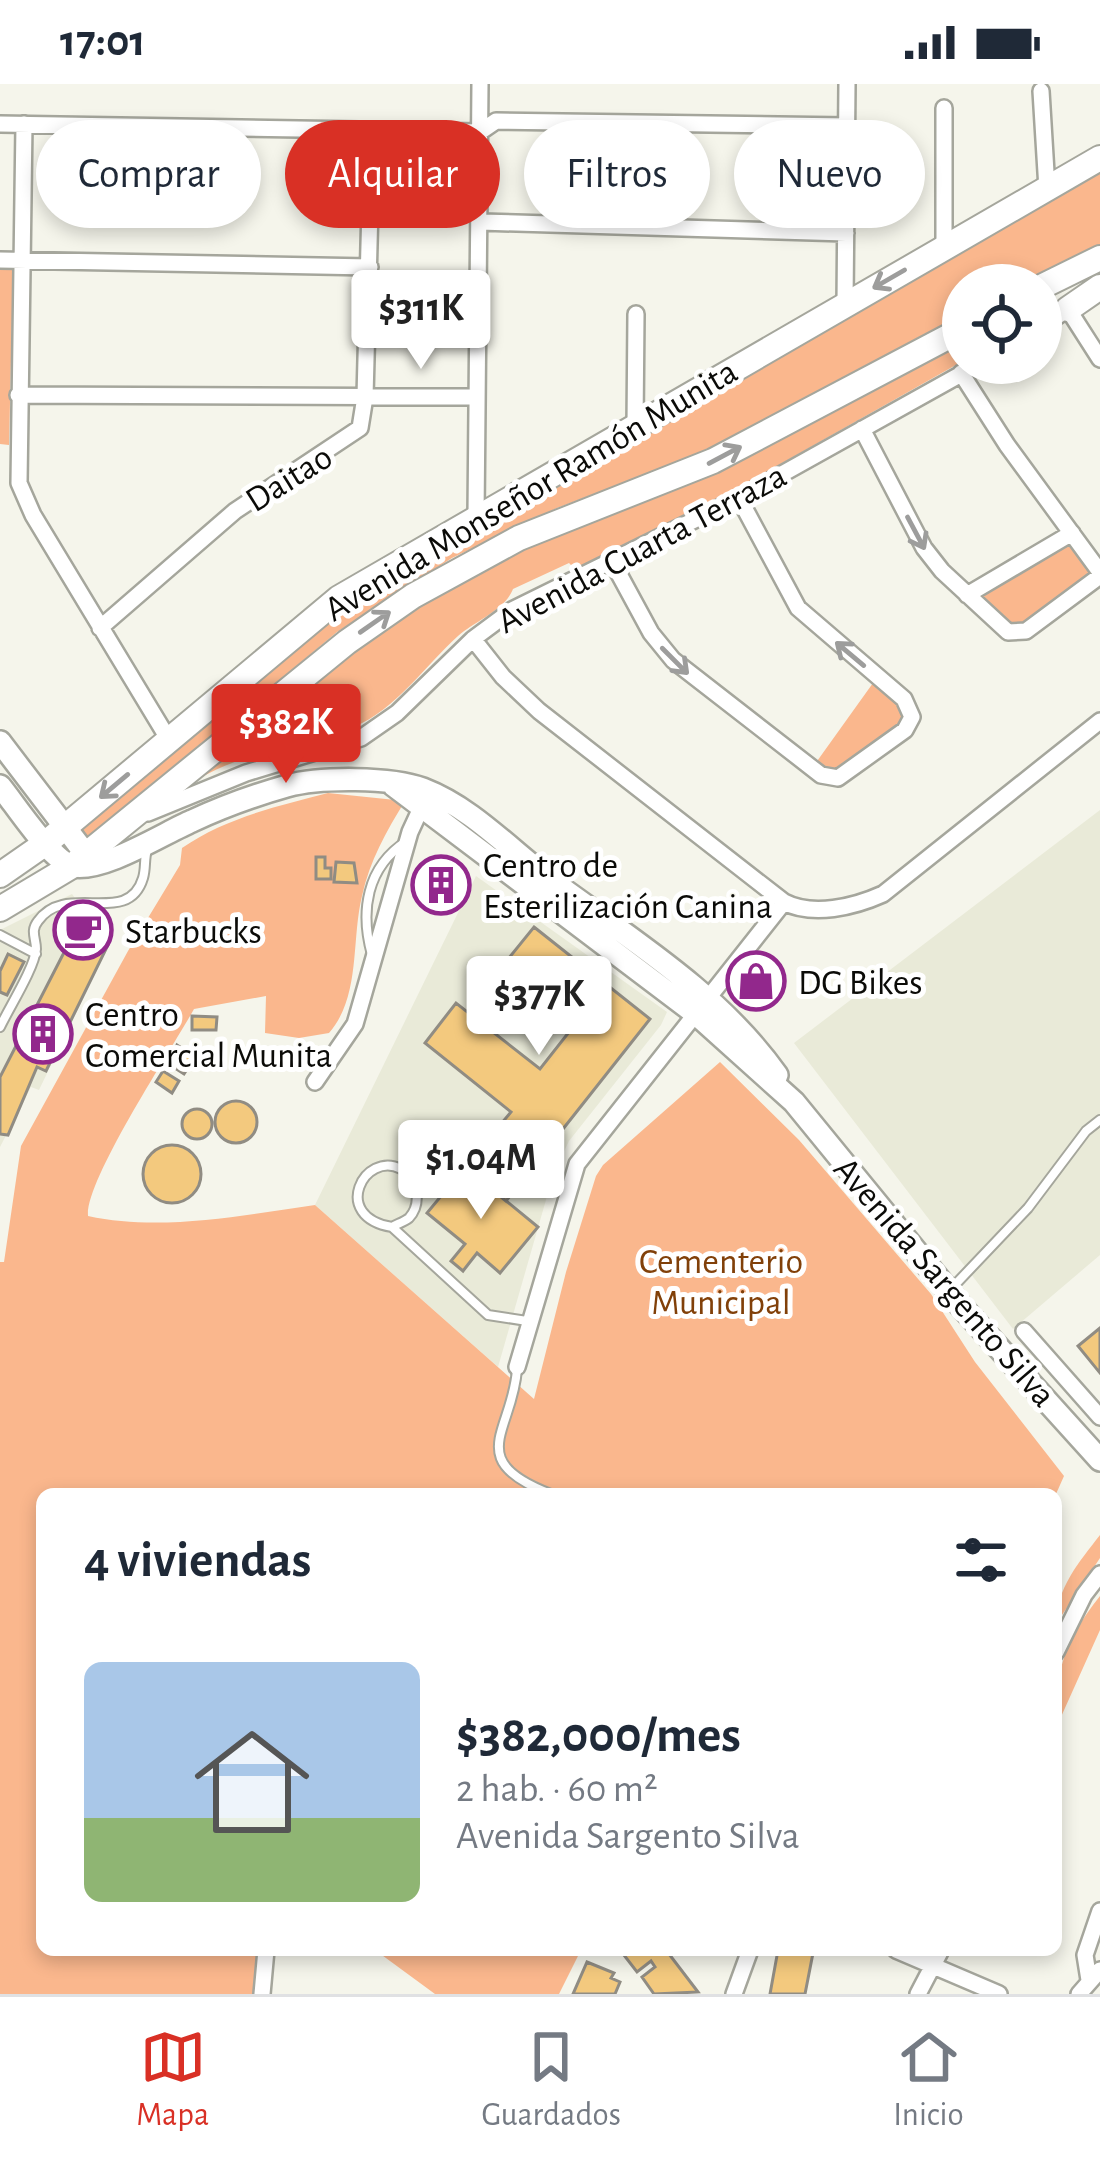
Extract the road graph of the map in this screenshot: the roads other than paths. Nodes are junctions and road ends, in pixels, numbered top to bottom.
1 (480, 84) edge
2 (847, 84) edge
3 (1041, 91) dead end
4 (944, 108) dead end
5 (480, 120) edge
6 (847, 120) edge
7 (500, 121) edge
8 (0, 124) edge
9 (24, 124) junction
10 (734, 124) edge
11 (285, 129) edge
12 (1100, 158) edge
13 (1047, 189) junction
14 (500, 223) edge
15 (371, 228) edge
16 (481, 228) edge
17 (846, 228) edge
18 (846, 233) junction
19 (944, 247) junction
20 (1100, 258) edge
21 (0, 260) edge
22 (21, 260) junction
23 (370, 267) junction
24 (1062, 277) edge
25 (1100, 287) edge
26 (845, 304) junction
27 (1068, 309) junction
28 (1062, 313) edge
29 (636, 314) dead end
30 (942, 339) edge
31 (1100, 359) edge
32 (942, 384) edge
33 (968, 384) edge
34 (18, 394) junction
35 (365, 397) junction
36 (477, 397) junction
37 (635, 426) junction
38 (862, 429) junction
39 (9, 450) edge
40 (739, 498) junction
41 (476, 516) junction
42 (1072, 533) junction
43 (613, 562) junction
44 (1100, 574) edge
45 (967, 595) junction
46 (100, 628) junction
47 (472, 638) junction
48 (1100, 721) edge
49 (169, 740) junction
50 (0, 742) edge
51 (393, 785) junction
52 (0, 786) edge
53 (422, 806) junction
54 (56, 835) junction
55 (408, 841) junction
56 (110, 854) junction
57 (0, 875) edge
58 (784, 902) junction
59 (0, 909) edge
60 (3, 936) edge
61 (0, 948) edge
62 (36, 954) junction
63 (374, 961) junction
64 (703, 1006) junction
65 (0, 1027) edge
66 (315, 1082) dead end
67 (1100, 1120) edge
68 (392, 1227) junction
69 (949, 1291) junction
70 (529, 1322) junction
71 (1024, 1331) dead end
72 (517, 1367) joint
73 (1100, 1417) edge
74 (1100, 1460) edge
75 (536, 1488) edge
76 (1100, 1574) edge
77 (1062, 1640) edge
78 (1100, 1911) edge
79 (265, 1956) edge
80 (748, 1956) edge
81 (909, 1956) edge
82 (938, 1956) edge
83 (933, 1967) junction
84 (1089, 1981) edge
85 (262, 1994) edge
86 (734, 1994) edge
87 (918, 1994) edge
88 (999, 1994) edge

1 - 5 street
2 - 6 street
3 - 13 street
4 - 19 street
7 - 10 street
8 - 9 street
9 - 11 street
9 - 22 street
12 - 13 main road, Avenida Monseñor Ramón Munita
13 - 19 main road, Avenida Monseñor Ramón Munita
14 - 18 street
15 - 23 street, Daitao
16 - 36 street
17 - 18 street
18 - 26 street
19 -> 26 main road, Avenida Monseñor Ramón Munita
20 - 24 main road
21 - 22 street
22 - 23 street
22 - 34 street
23 - 35 street, Daitao
25 - 27 main road
26 - 37 main road, Avenida Monseñor Ramón Munita
27 - 28 street
27 - 31 street
29 - 37 street
56 -> 30 main road, Avenida Monseñor Ramón Munita
32 - 38 street, Avenida Cuarta Terraza
33 - 42 street
34 - 35 street
34 - 39 street
35 - 36 street
35 - 46 street, Daitao
36 - 41 street
37 - 41 main road, Avenida Monseñor Ramón Munita
38 - 40 street, Avenida Cuarta Terraza
38 -> 45 street
39 - 46 street
40 - 43 street, Avenida Cuarta Terraza
43 -> 40 street
41 - 49 main road, Avenida Monseñor Ramón Munita
42 - 44 street
42 - 45 street
43 - 47 street, Avenida Cuarta Terraza
44 - 45 street
46 - 49 street
47 - 56 street, Avenida Cuarta Terraza
47 - 58 street
48 - 58 street
49 -> 54 main road, Avenida Monseñor Ramón Munita
50 - 54 main road
51 - 53 main road, Avenida Sargento Silva
51 - 56 main road, Avenida Sargento Silva
51 - 64 main road, Avenida Sargento Silva
52 - 54 main road
53 - 55 street
53 - 64 main road, Avenida Sargento Silva
54 - 56 main road
54 - 57 main road, Avenida Monseñor Ramón Munita
55 - 63 street
55 - 63 lane
56 - 59 main road, Avenida Monseñor Ramón Munita
56 - 62 lane
58 - 64 street
60 - 61 lane
60 - 62 lane
62 - 65 lane
63 - 66 street
64 - 69 main road, Avenida Sargento Silva
64 - 70 street
67 - 69 lane
68 - 68 lane
68 - 70 lane
69 - 74 main road, Avenida Sargento Silva
70 - 72 street
71 - 73 street, Avenida Sargento Silva
72 - 75 lane
76 - 77 street
78 - 84 street
79 - 85 street
80 - 86 street
81 - 83 street
82 - 83 street
83 - 87 street
83 - 88 street

